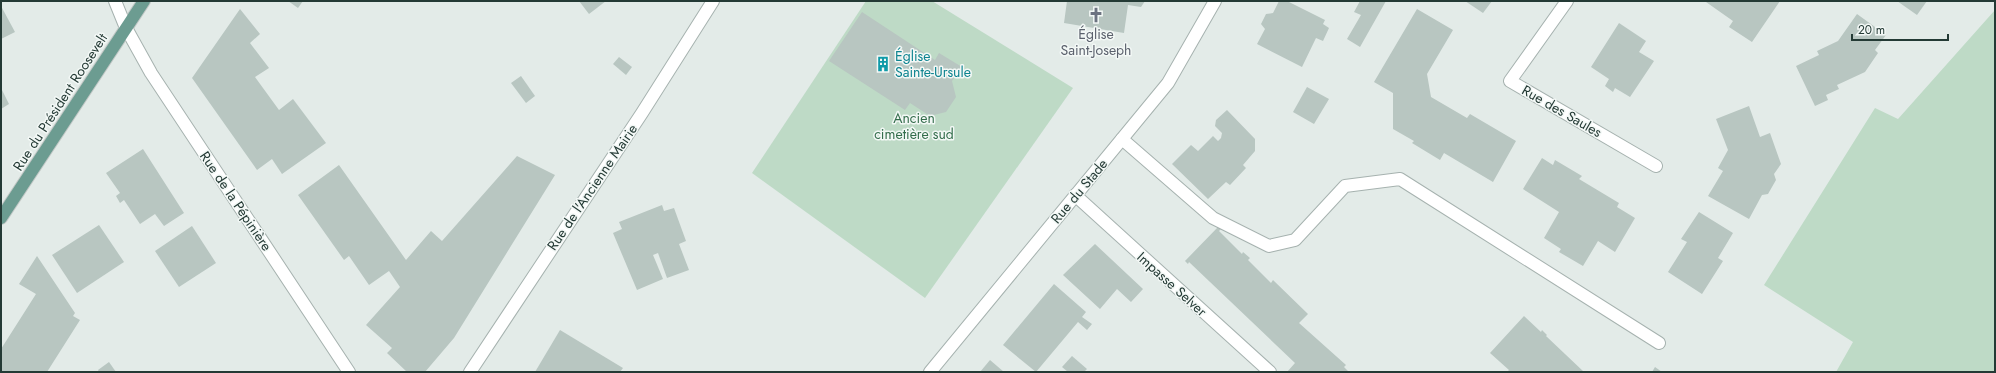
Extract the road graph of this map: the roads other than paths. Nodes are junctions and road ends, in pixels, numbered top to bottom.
1 (115, 1) edge
2 (144, 1) edge
3 (713, 1) edge
4 (1216, 1) edge
5 (1567, 1) edge
6 (126, 28) junction
7 (1122, 139) junction
8 (1656, 166) dead end
9 (1075, 195) junction
10 (1, 218) edge
11 (1659, 343) dead end
12 (349, 372) edge
13 (470, 372) edge
14 (930, 372) edge
15 (1270, 372) edge

1 - 6 street, Rue de la Pépinière
2 - 6 main road, Rue du Président Roosevelt
3 - 13 street, Rue de l'Ancienne Mairie
4 - 7 street, Rue du Stade
5 - 8 street, Rue des Saules
6 - 10 main road, Rue du Président Roosevelt
6 - 12 street, Rue de la Pépinière
7 - 9 street, Rue du Stade
7 - 11 street
9 - 14 street, Rue du Stade
9 - 15 street, Impasse Selver

